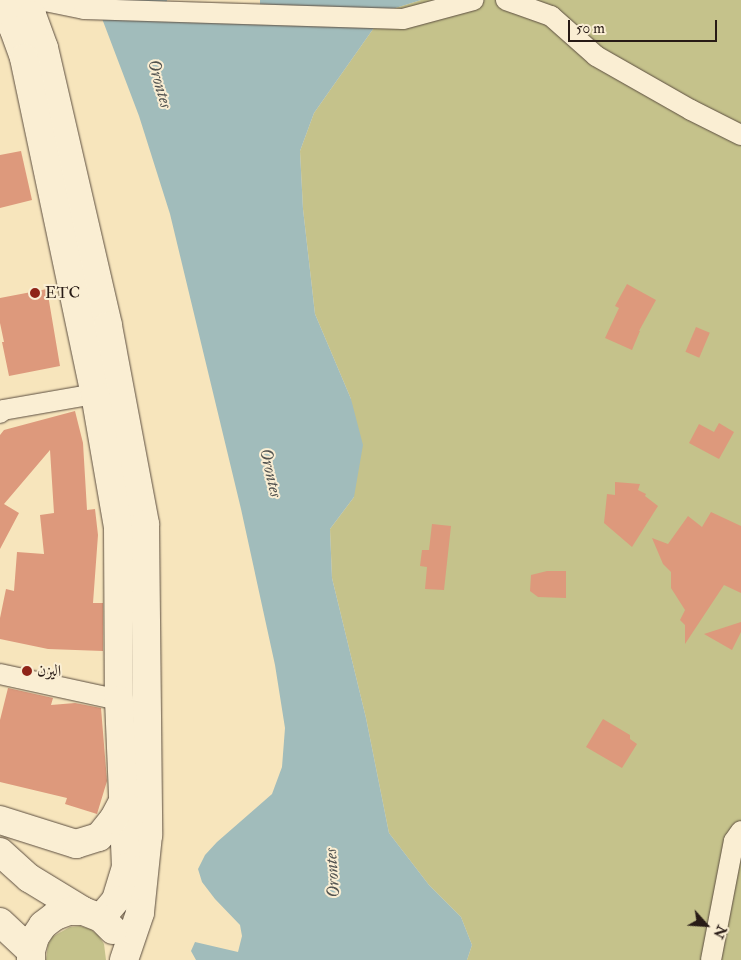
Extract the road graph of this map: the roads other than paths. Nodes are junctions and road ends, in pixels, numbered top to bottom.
1 (22, 0) edge
2 (40, 0) edge
3 (474, 0) edge
4 (506, 0) edge
5 (0, 2) edge
6 (84, 4) edge
7 (741, 135) edge
8 (94, 394) junction
9 (0, 413) edge
10 (0, 674) edge
11 (119, 700) junction
12 (123, 801) junction
13 (0, 820) edge
14 (741, 831) edge
15 (0, 852) edge
16 (92, 914) junction
17 (0, 922) edge
18 (31, 955) edge
19 (123, 960) edge
20 (711, 960) edge

1 - 19 main road
2 - 6 street
3 - 6 street
4 - 7 street
5 - 8 main road
8 - 9 street
8 - 11 main road
10 - 11 street
11 - 12 main road
12 - 13 main road
12 - 16 main road
14 - 20 street
15 - 16 main road
16 - 18 main road
16 - 19 main road
17 - 18 main road

